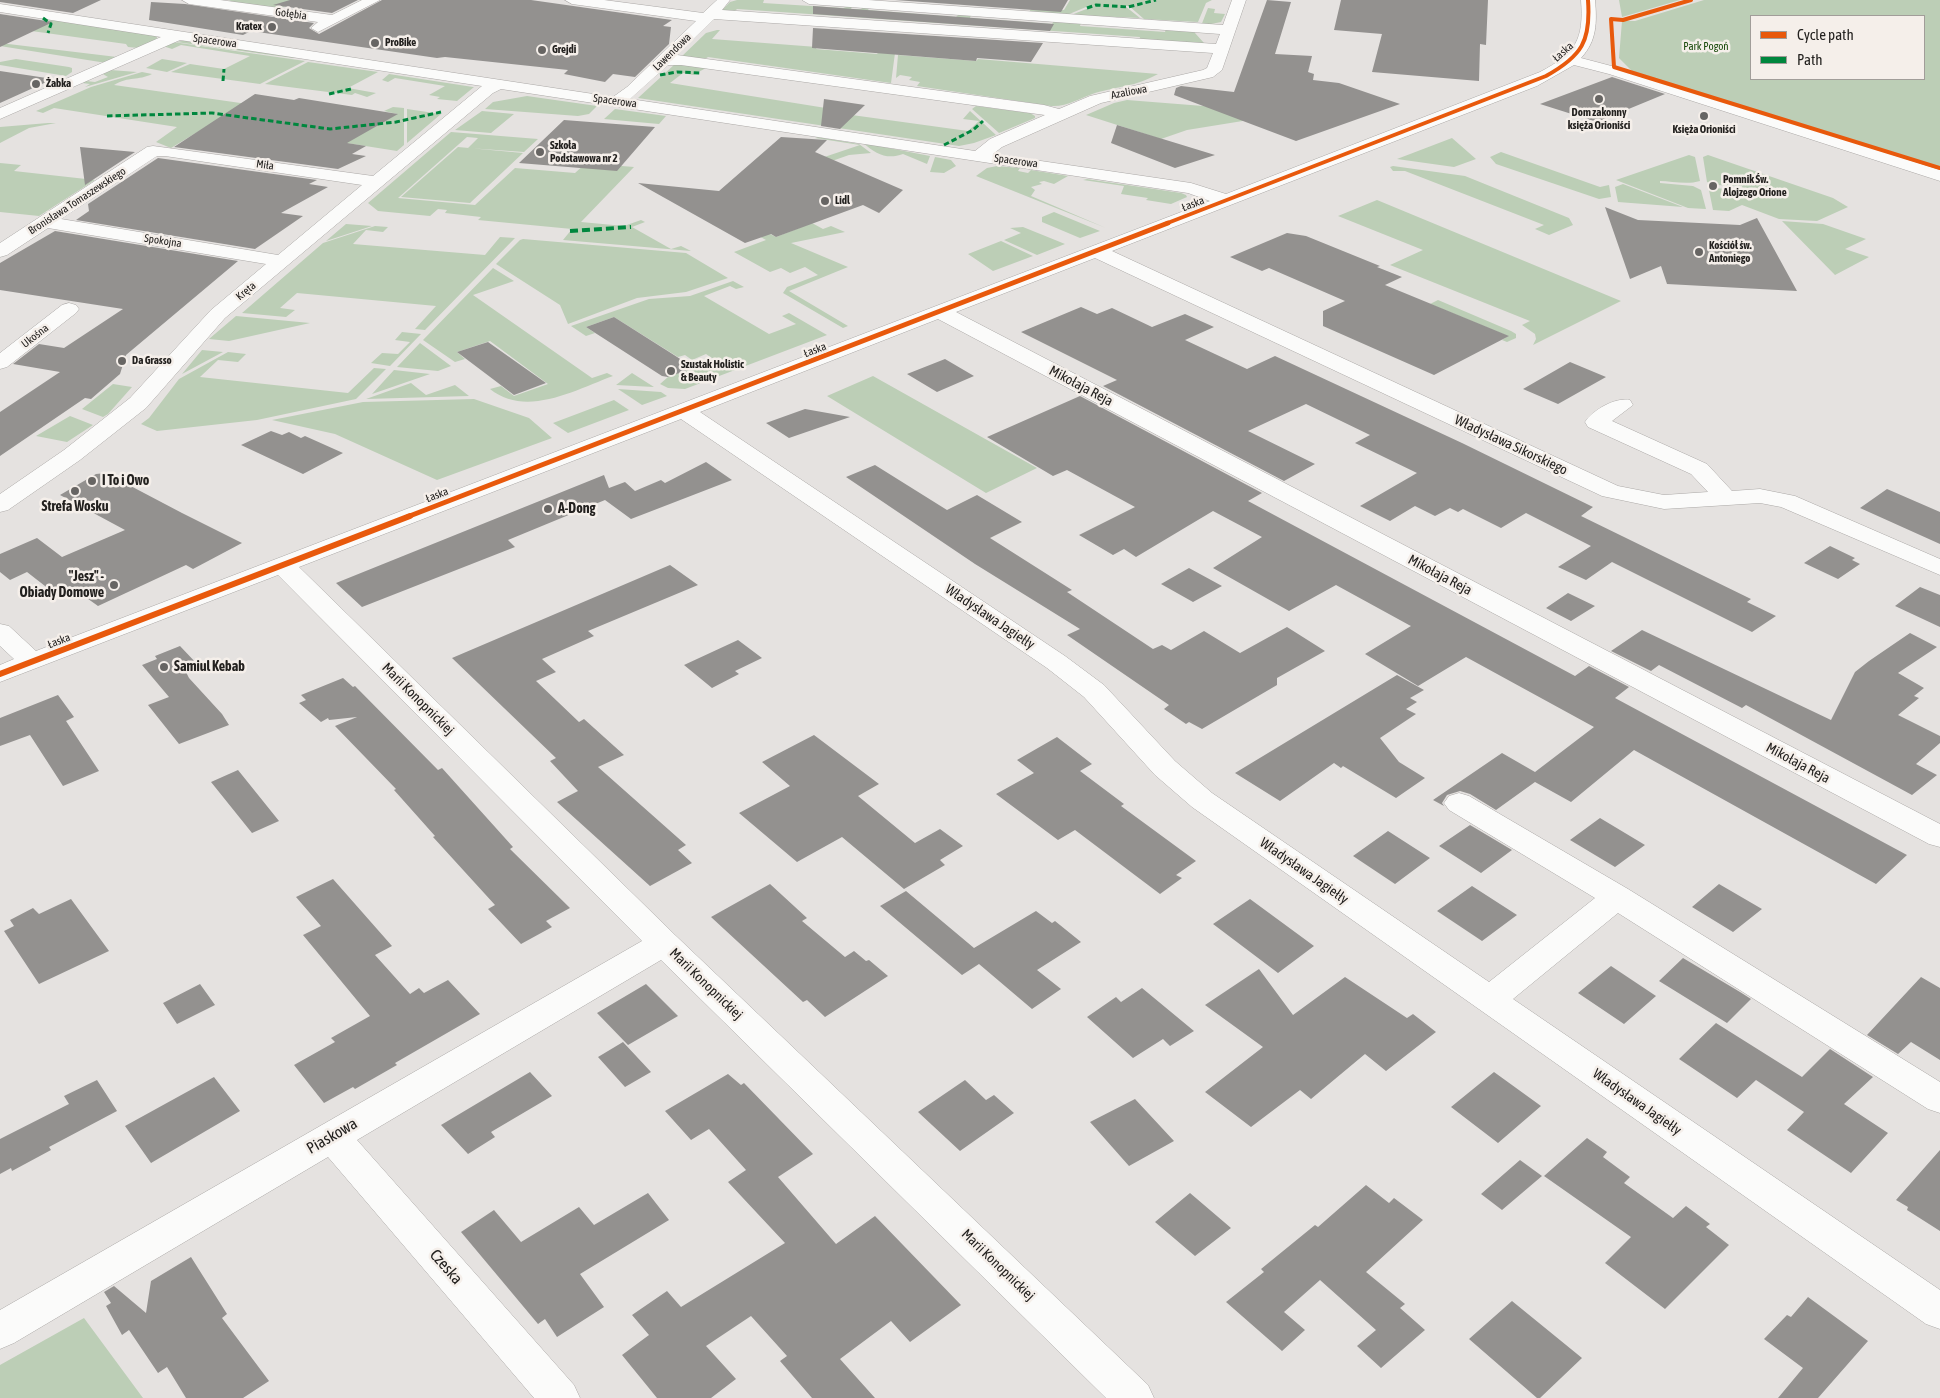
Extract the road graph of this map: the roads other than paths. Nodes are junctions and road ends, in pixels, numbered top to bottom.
1 (189, 0) edge
2 (373, 0) edge
3 (572, 0) edge
4 (726, 0) edge
5 (809, 0) edge
6 (1239, 0) edge
7 (1588, 0) edge
8 (0, 8) edge
9 (709, 16) junction
10 (334, 20) junction
11 (1229, 30) junction
12 (309, 32) dead end
13 (178, 35) junction
14 (292, 40) dead end
15 (274, 49) junction
16 (1222, 50) junction
17 (664, 60) junction
18 (1571, 60) junction
19 (499, 84) junction
20 (616, 101) junction
21 (0, 114) edge
22 (1061, 114) junction
23 (153, 151) joint
24 (980, 156) junction
25 (1940, 176) edge
26 (377, 182) junction
27 (1228, 201) junction
28 (45, 222) junction
29 (0, 251) edge
30 (1098, 252) junction
31 (282, 261) junction
32 (70, 309) dead end
33 (940, 312) junction
34 (0, 362) edge
35 (1622, 405) dead end
36 (684, 411) junction
37 (1726, 498) junction
38 (0, 505) edge
39 (282, 565) junction
40 (1940, 568) edge
41 (0, 632) edge
42 (32, 662) junction
43 (0, 674) edge
44 (1459, 803) dead end
45 (1940, 837) edge
46 (1617, 897) junction
47 (664, 944) junction
48 (1489, 1000) junction
49 (1940, 1099) edge
50 (332, 1136) junction
51 (1940, 1312) edge
52 (0, 1331) edge
53 (560, 1398) edge
54 (1134, 1398) edge

1 - 10 street, Gołębia
2 - 10 street
3 - 9 street
4 - 9 street, Lawendowa
5 - 11 street
6 - 11 street, Azaliowa
7 - 18 street, Łaska
8 - 13 street, Spacerowa
9 - 16 street
9 - 17 street, Lawendowa
10 - 12 street
11 - 16 street, Azaliowa
13 - 15 street, Spacerowa
13 - 21 street
14 - 15 street
15 - 19 street, Spacerowa
16 - 22 street, Azaliowa
17 - 20 street, Lawendowa
17 - 22 street
18 - 25 street
18 - 27 street, Łaska
19 - 20 street, Spacerowa
19 - 26 street, Kręta
20 - 24 street, Spacerowa
22 - 24 street, Azaliowa
23 - 26 street, Miła
23 - 28 street, Bronisława Tomaszewskiego
24 - 27 street, Spacerowa
26 - 31 street, Kręta
27 - 30 street, Łaska
28 - 29 street, Bronisława Tomaszewskiego
28 - 31 street, Spokojna
30 - 33 street, Łaska
30 - 37 street, Władysława Sikorskiego
31 - 38 street, Kręta
32 - 34 street, Ukośna
33 - 36 street, Łaska
33 - 45 street, Mikołaja Reja
35 - 37 street
36 - 39 street, Łaska
36 - 48 street, Władysława Jagiełły
37 - 40 street, Władysława Sikorskiego
39 - 42 street, Łaska
39 - 47 street, Marii Konopnickiej
41 - 42 street
42 - 43 street, Łaska
44 - 46 street
46 - 48 street
46 - 49 street
47 - 50 street, Piaskowa
47 - 54 street, Marii Konopnickiej
48 - 51 street, Władysława Jagiełły
50 - 52 street, Piaskowa
50 - 53 street, Czeska

